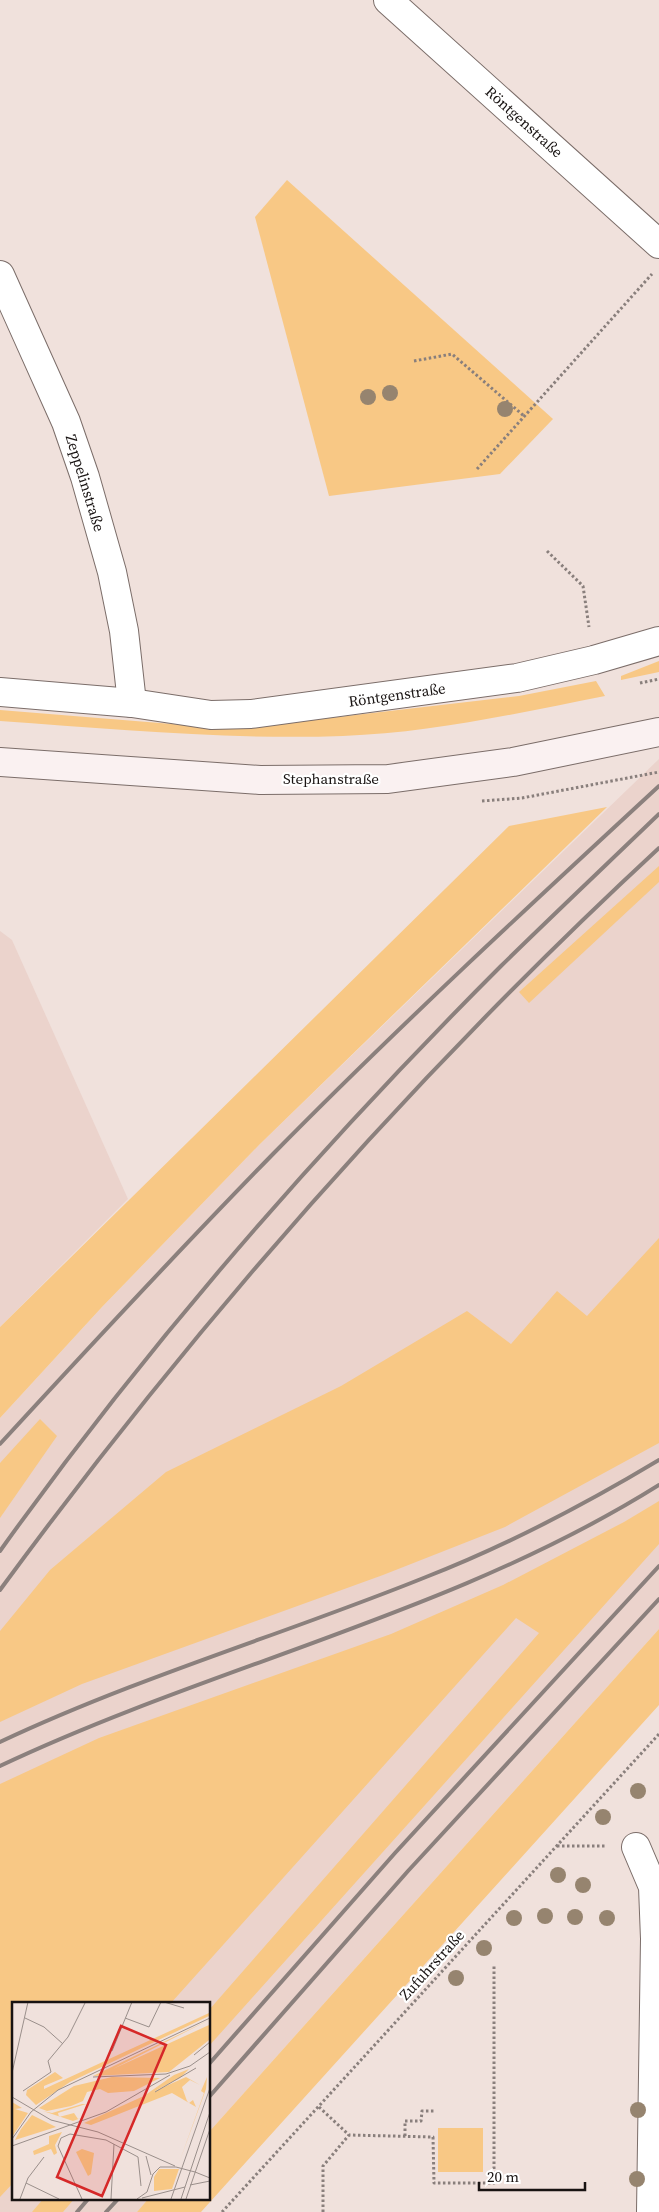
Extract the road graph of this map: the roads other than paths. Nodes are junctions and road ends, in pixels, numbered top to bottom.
1 (388, 0) edge
2 (659, 244) edge
3 (0, 275) edge
4 (659, 641) edge
5 (0, 692) edge
6 (132, 703) junction
7 (659, 732) edge
8 (0, 762) edge
9 (636, 1847) road end
10 (651, 2212) edge

1 - 2 street, Röntgenstraße
3 - 6 street, Zeppelinstraße
4 - 6 street, Röntgenstraße
5 - 6 street, Röntgenstraße
7 - 8 street, Stephanstraße
9 - 10 street

